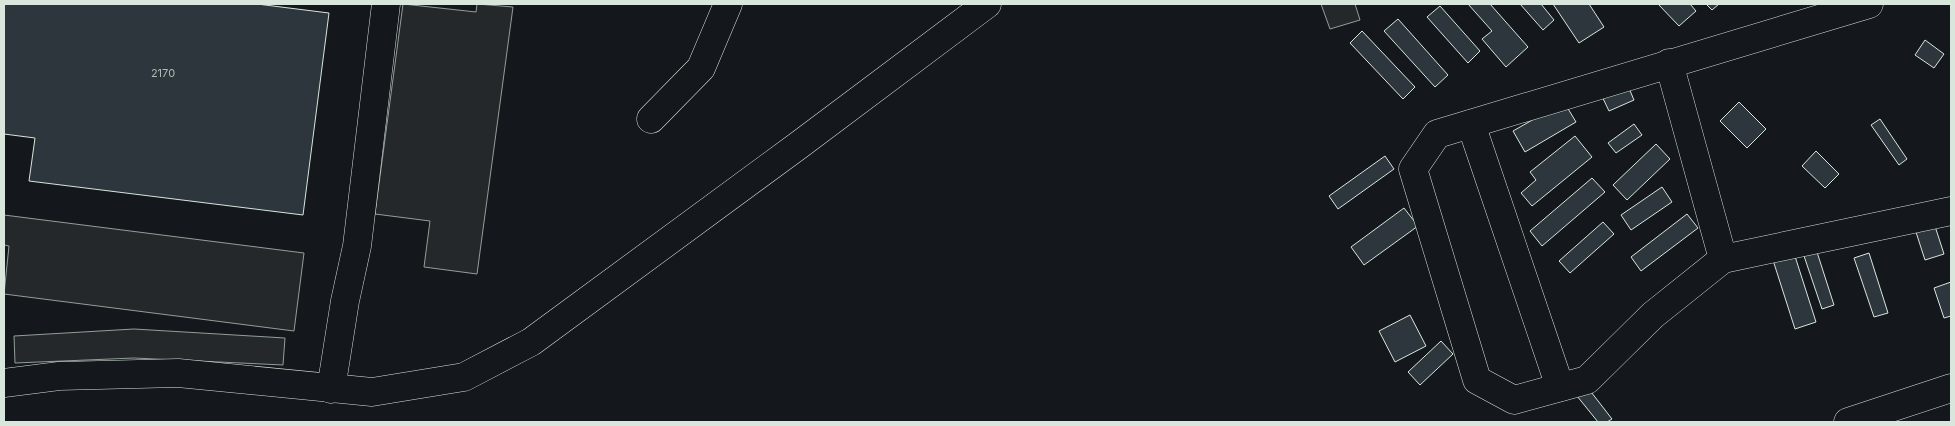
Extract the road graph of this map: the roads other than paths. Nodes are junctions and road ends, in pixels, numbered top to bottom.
1 (386, 4) edge
2 (728, 4) edge
3 (988, 4) edge
4 (1869, 4) edge
5 (1669, 63) junction
6 (651, 119) dead end
7 (1471, 124) junction
8 (1951, 211) edge
9 (1723, 259) junction
10 (4, 383) edge
11 (1560, 387) junction
12 (1951, 388) edge
13 (331, 389) junction
14 (1848, 422) edge

1 - 13 street
2 - 6 street
3 - 13 street
4 - 5 street
5 - 7 street
5 - 9 street
7 - 11 street
7 - 11 street
8 - 9 street
9 - 11 street
10 - 13 street
12 - 14 street

